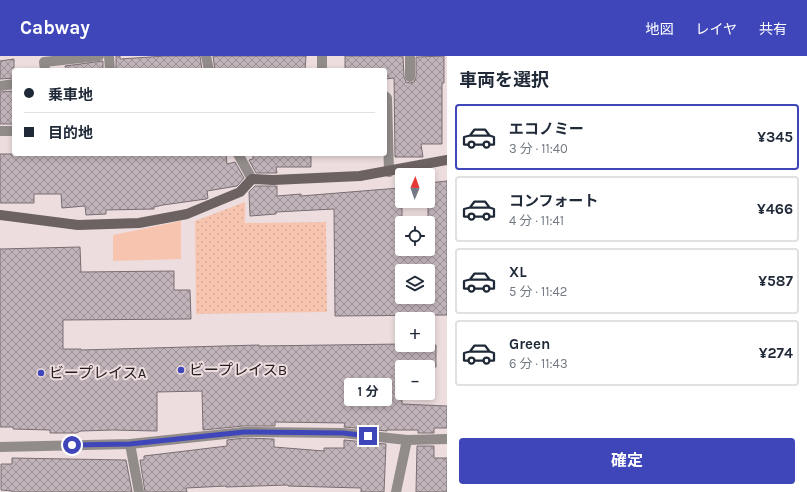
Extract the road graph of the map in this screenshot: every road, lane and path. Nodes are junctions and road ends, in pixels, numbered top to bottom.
1 (99, 56) edge
2 (109, 56) edge
3 (206, 56) edge
4 (322, 56) edge
5 (410, 56) edge
6 (45, 68) edge
7 (110, 68) edge
8 (209, 68) edge
9 (322, 68) edge
10 (410, 77) dead end
11 (12, 84) edge
12 (0, 86) edge
13 (387, 98) edge
14 (0, 131) edge
15 (12, 131) edge
16 (239, 156) edge
17 (447, 160) edge
18 (389, 172) junction
19 (252, 179) junction
20 (0, 215) edge
21 (447, 439) edge
22 (407, 440) junction
23 (130, 444) junction
24 (0, 447) edge
25 (139, 492) edge
26 (396, 492) edge

1 - 6 street
2 - 7 street
3 - 8 street
4 - 9 street
5 - 10 street
11 - 12 street
13 - 18 street
14 - 15 street
16 - 19 street
17 - 18 street
18 - 19 street
19 - 20 street
21 - 22 street
22 - 23 street
22 - 26 street
23 - 24 street
23 - 25 street

